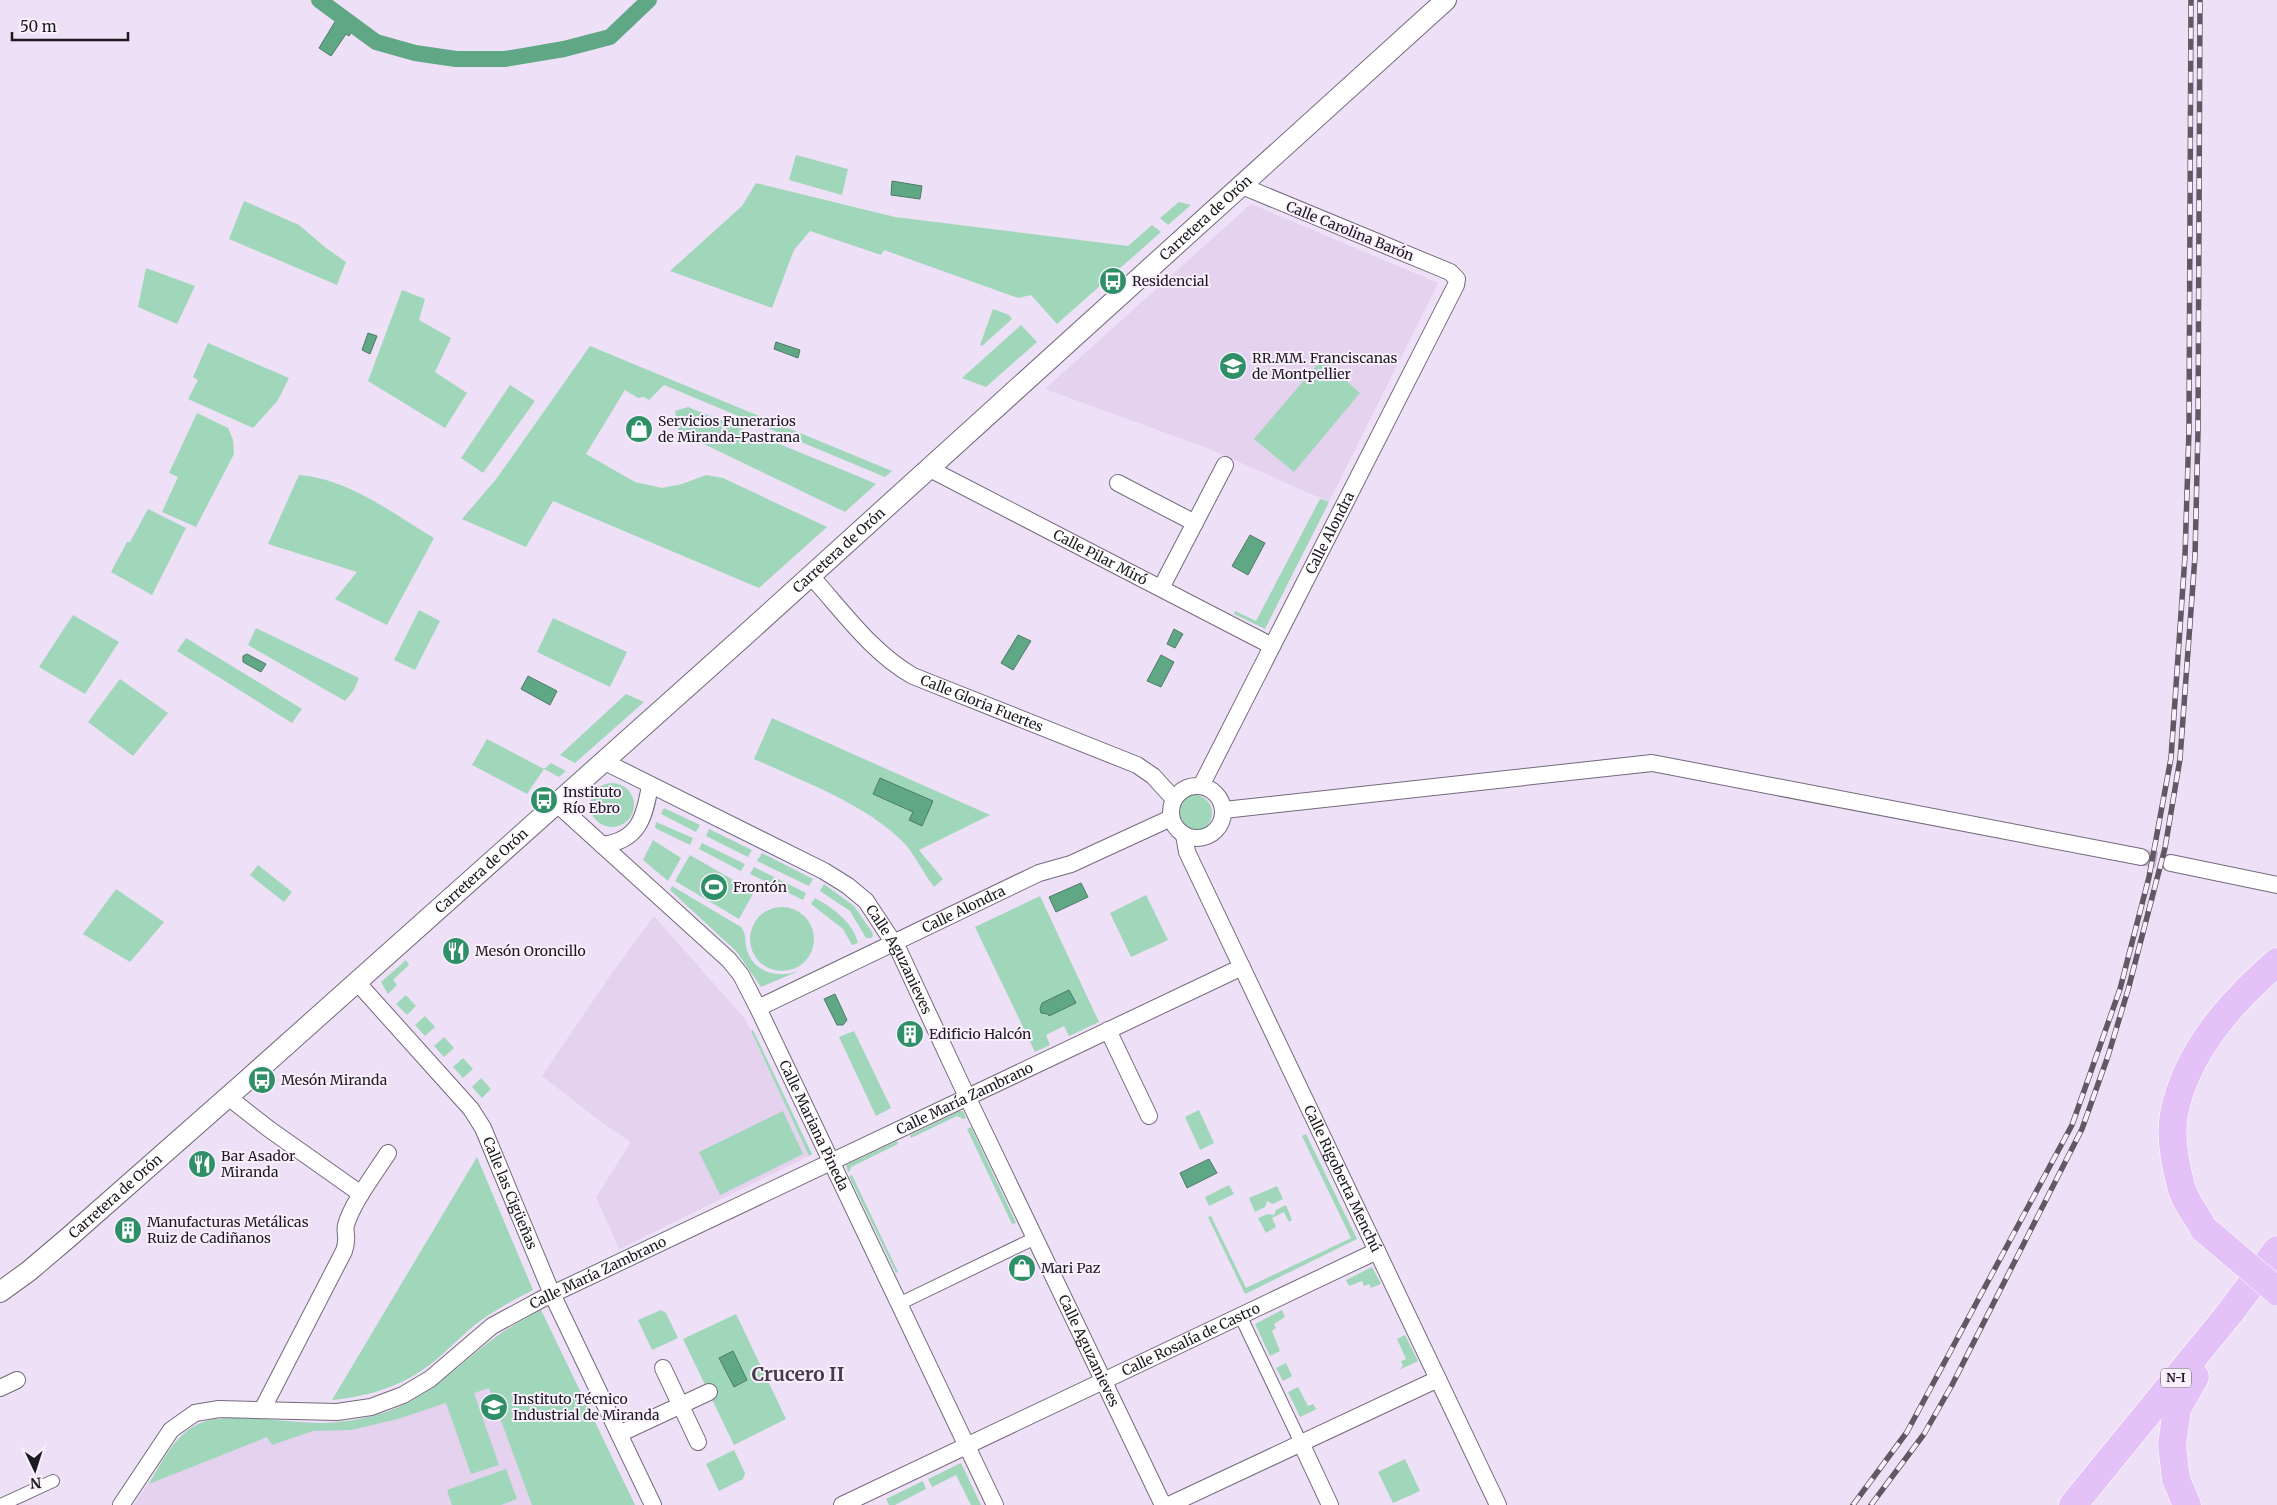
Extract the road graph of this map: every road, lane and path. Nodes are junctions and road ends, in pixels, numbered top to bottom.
1 (1446, 0) edge
2 (1242, 186) junction
3 (1456, 279) joint
4 (1225, 465) dead end
5 (928, 468) junction
6 (1118, 482) dead end
7 (1195, 522) junction
8 (810, 575) junction
9 (1165, 581) junction
10 (1272, 646) junction
11 (604, 761) junction
12 (650, 785) junction
13 (1201, 786) junction
14 (1174, 799) junction
15 (556, 803) junction
16 (1224, 810) junction
17 (1172, 818) junction
18 (1184, 835) junction
19 (602, 845) junction
20 (2140, 857) tunnel mouth
21 (2171, 864) tunnel mouth
22 (2277, 885) edge
23 (894, 942) junction
24 (2277, 962) edge
25 (1242, 966) junction
26 (356, 981) junction
27 (758, 1008) junction
28 (1108, 1030) junction
29 (228, 1097) junction
30 (967, 1097) junction
31 (1150, 1116) dead end
32 (388, 1153) dead end
33 (831, 1161) junction
34 (362, 1194) junction
35 (1027, 1242) dead end
36 (2277, 1250) edge
37 (1377, 1251) junction
38 (0, 1292) edge
39 (2277, 1292) edge
40 (552, 1294) junction
41 (907, 1300) dead end
42 (2229, 1314) junction
43 (1240, 1316) junction
44 (663, 1368) dead end
45 (1438, 1379) junction
46 (17, 1380) dead end
47 (1103, 1381) junction
48 (0, 1388) edge
49 (709, 1392) dead end
50 (680, 1405) junction
51 (262, 1410) junction
52 (619, 1434) junction
53 (698, 1442) dead end
54 (1301, 1443) junction
55 (967, 1446) junction
56 (53, 1481) dead end
57 (1, 1505) edge
58 (121, 1505) edge
59 (653, 1505) edge
60 (842, 1505) edge
61 (995, 1505) edge
62 (1163, 1505) edge
63 (1169, 1505) edge
64 (1330, 1505) edge
65 (1498, 1505) edge
66 (2073, 1505) edge
67 (2186, 1505) edge

1 - 2 street, Carretera de Orón
2 - 3 street, Calle Carolina Barón
2 - 5 street, Carretera de Orón
3 - 10 street, Calle Alondra
4 - 7 street, Calle Pilar Miró
5 - 8 street, Carretera de Orón
5 - 9 street, Calle Pilar Miró
6 - 7 street
7 - 9 street, Calle Pilar Miró
8 - 11 street, Carretera de Orón
8 - 14 street, Calle Gloria Fuertes
9 - 10 street, Calle Pilar Miró
10 - 13 street, Calle Alondra
11 - 12 street, Calle Aguzanieves
11 - 15 street, Carretera de Orón
12 - 19 street
12 - 23 street, Calle Aguzanieves
13 - 14 street
13 - 16 street
14 - 17 street
15 - 19 street, Calle Mariana Pineda
15 - 26 street, Carretera de Orón
16 - 18 street
16 - 20 street
17 - 18 street
17 - 23 street, Calle Alondra
18 - 25 street, Calle Rigoberta Menchú
19 - 27 street, Calle Mariana Pineda
21 - 22 street
23 - 27 street, Calle Alondra
23 - 30 street, Calle Aguzanieves
24 - 39 highway, bridge
25 - 28 street, Calle María Zambrano
25 - 37 street, Calle Rigoberta Menchú
26 - 29 street, Carretera de Orón
26 - 40 street, Calle las Cigüeñas
27 - 33 street, Calle Mariana Pineda
28 - 30 street, Calle María Zambrano
28 - 31 street
29 - 34 street
29 - 38 street, Carretera de Orón
30 - 33 street, Calle María Zambrano
30 - 47 street, Calle Aguzanieves
32 - 34 street
33 - 40 street, Calle María Zambrano
33 - 55 street, Calle Mariana Pineda
34 - 51 street
35 - 41 street
36 - 42 highway, N-I
37 - 43 street, Calle Rosalía de Castro
37 - 45 street, Calle Rigoberta Menchú
40 - 51 street, Calle María Zambrano
40 - 52 street, Calle las Cigüeñas
42 - 66 highway, N-I
42 - 67 highway
43 - 47 street, Calle Rosalía de Castro
43 - 54 street
44 - 50 street
45 - 54 street
45 - 65 street, Calle Rigoberta Menchú
46 - 48 street
47 - 55 street, Calle Rosalía de Castro
47 - 62 street, Calle Aguzanieves
49 - 50 street
50 - 52 street
50 - 53 street
51 - 58 street, Calle María Zambrano
52 - 59 street, Calle las Cigüeñas
54 - 63 street
54 - 64 street
55 - 60 street, Calle Rosalía de Castro
55 - 61 street, Calle Mariana Pineda
56 - 57 street

